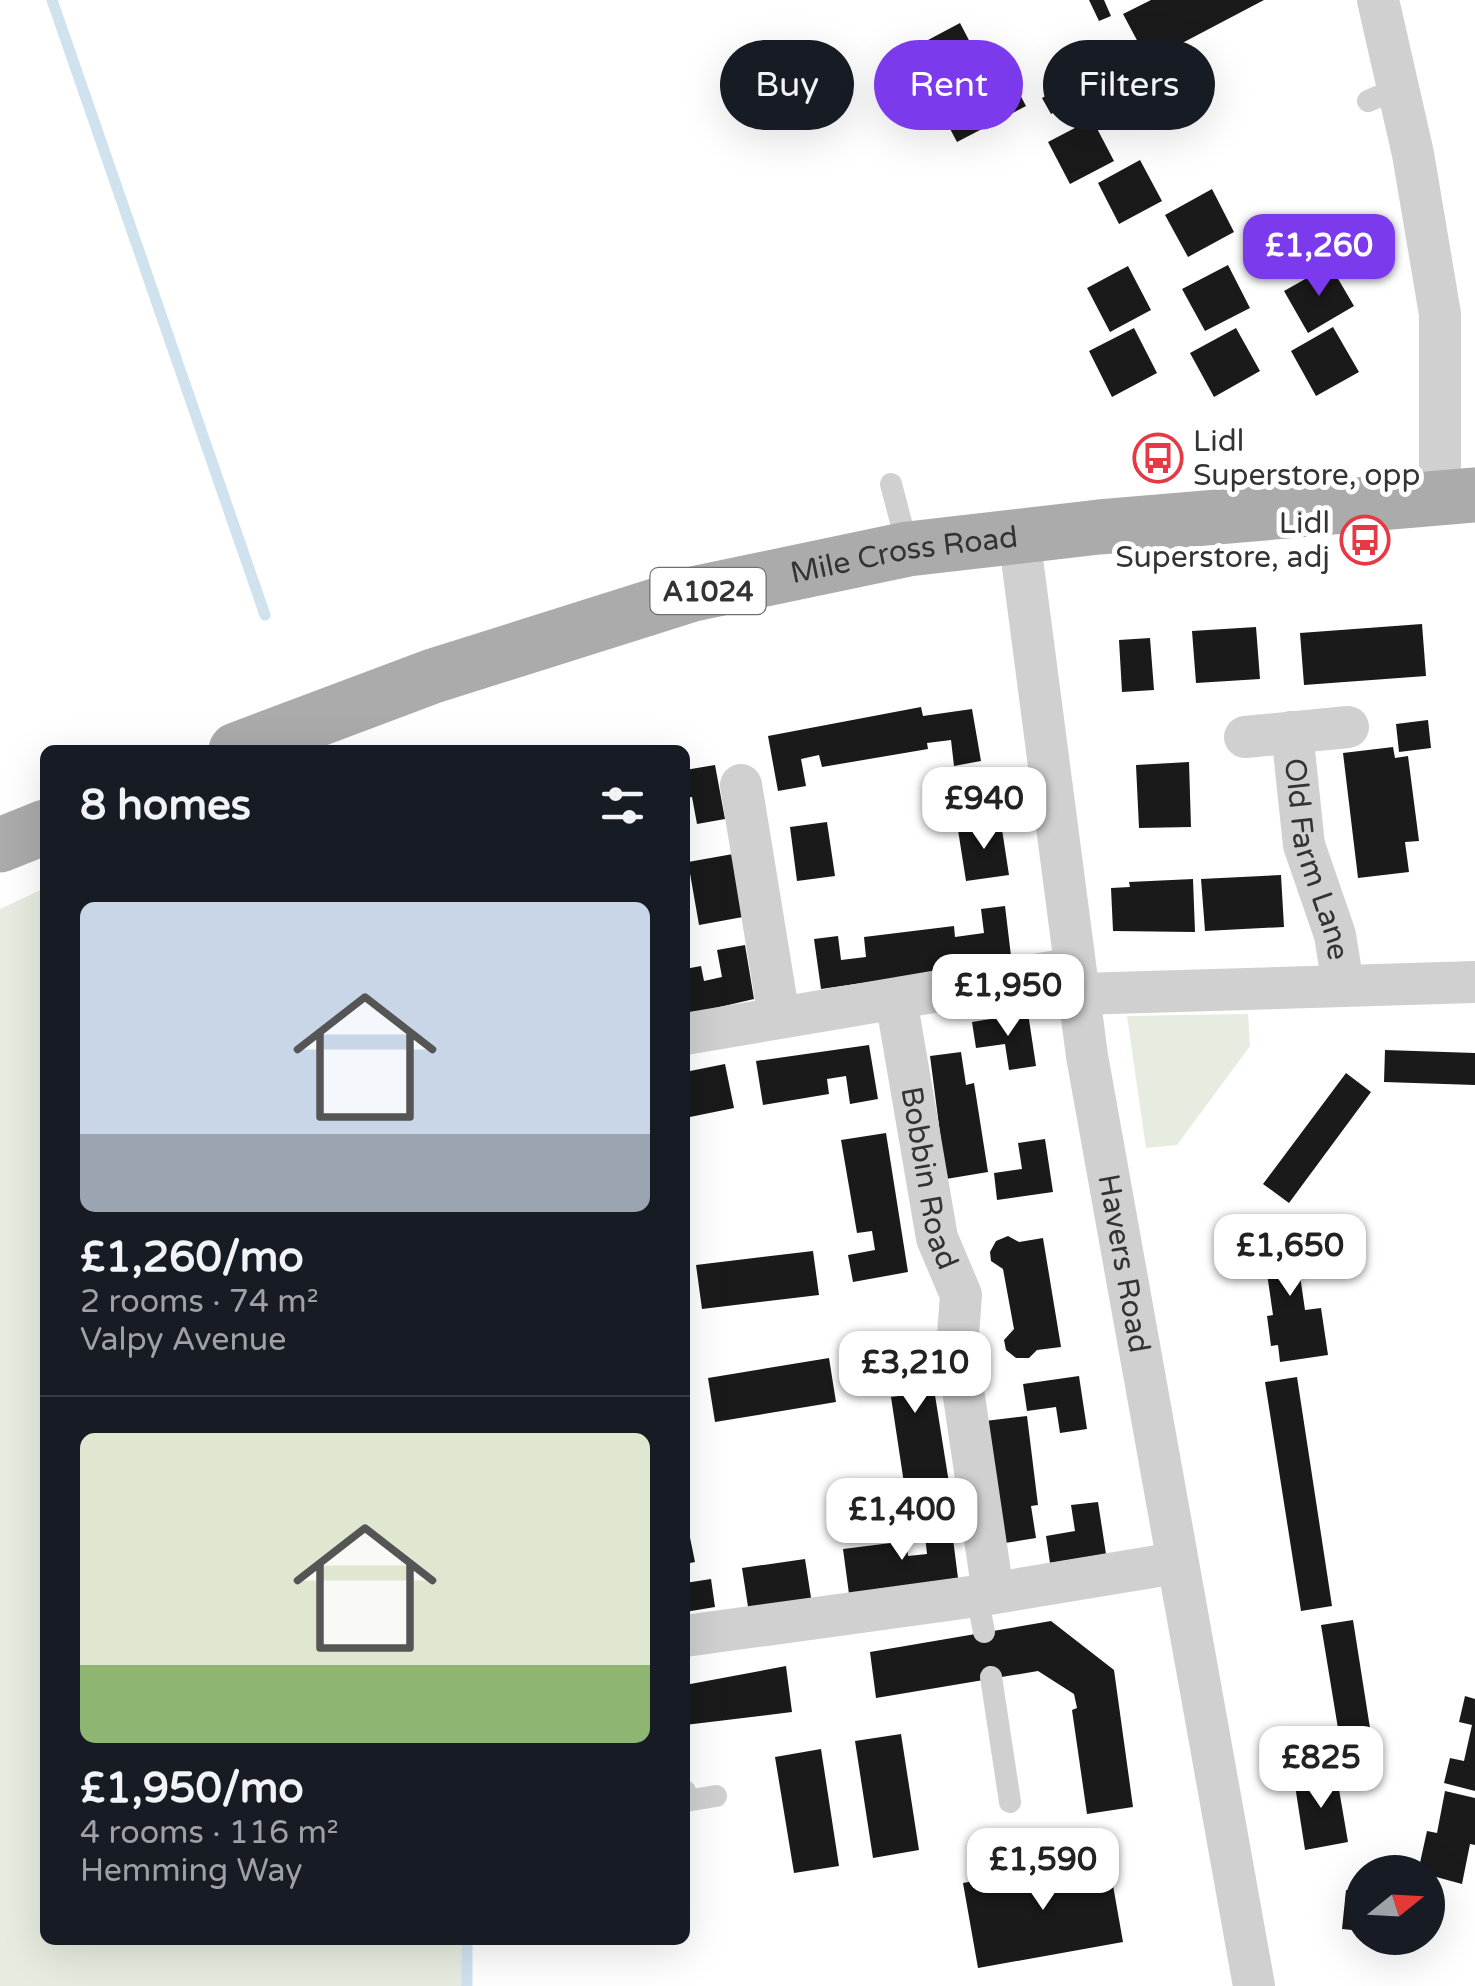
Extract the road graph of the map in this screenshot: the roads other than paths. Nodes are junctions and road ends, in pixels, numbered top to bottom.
1 (1378, 0) edge
2 (891, 484) dead end
3 (1458, 498) edge
4 (1019, 536) junction
5 (908, 549) junction
6 (1348, 726) dead end
7 (1292, 732) junction
8 (1245, 737) dead end
9 (249, 745) edge
10 (741, 785) dead end
11 (40, 829) edge
12 (0, 845) edge
13 (1077, 981) junction
14 (1475, 982) edge
15 (1342, 985) junction
16 (896, 999) junction
17 (779, 1017) junction
18 (690, 1033) edge
19 (1176, 1562) junction
20 (985, 1607) junction
21 (690, 1636) edge
22 (991, 1678) dead end
23 (716, 1796) dead end
24 (690, 1800) edge
25 (1010, 1802) dead end
26 (1254, 1986) edge

1 - 3 street
2 - 5 lane
3 - 4 main road, Mile Cross Road / A1024
4 - 5 main road, Mile Cross Road / A1024
4 - 13 street, Havers Road
5 - 9 main road, Mile Cross Road / A1024
6 - 7 street, Old Farm Lane
7 - 8 street, Old Farm Lane
7 - 15 street, Old Farm Lane
10 - 17 street
11 - 12 main road
13 - 15 street, Old Farm Lane
13 - 16 street, Old Farm Lane
13 - 19 street, Havers Road
14 - 15 street, Old Farm Lane
16 - 17 street, Old Farm Lane
16 - 20 street, Bobbin Road
17 - 18 street, Old Farm Lane
19 - 20 street
19 - 26 street, Havers Road
20 - 21 street
22 - 25 lane
23 - 24 lane

